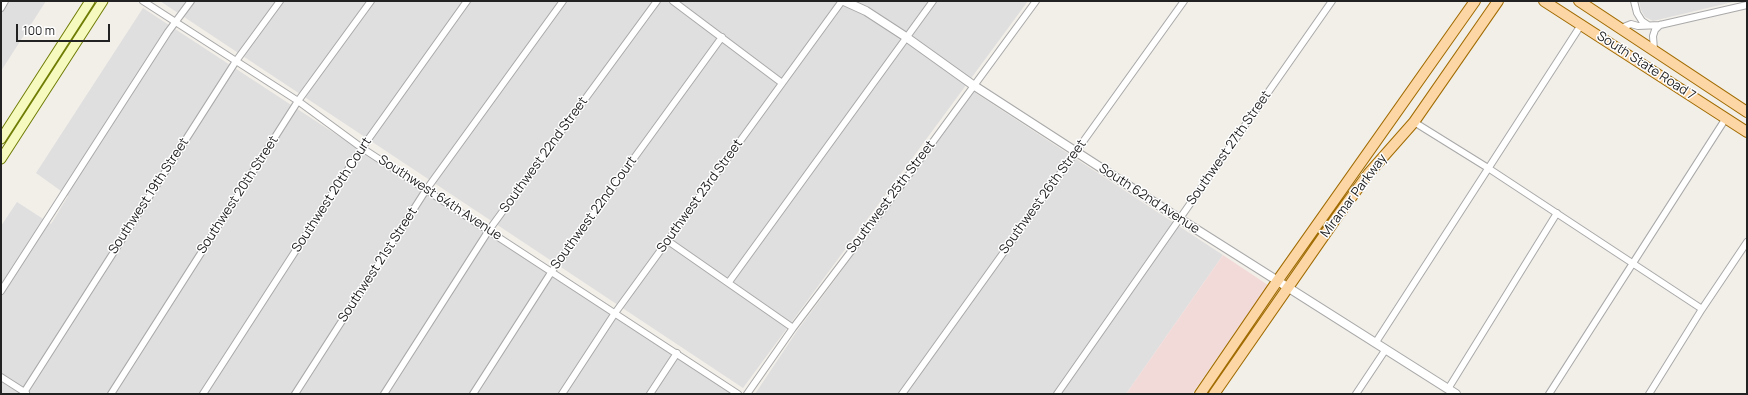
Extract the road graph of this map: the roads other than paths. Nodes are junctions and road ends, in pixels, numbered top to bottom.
1 (5, 1) edge
2 (90, 1) edge
3 (103, 1) edge
4 (143, 1) edge
5 (191, 1) edge
6 (280, 1) edge
7 (371, 1) edge
8 (467, 1) edge
9 (563, 1) edge
10 (657, 1) edge
11 (673, 1) edge
12 (843, 1) edge
13 (933, 1) edge
14 (1036, 1) edge
15 (1184, 1) edge
16 (1332, 1) edge
17 (1475, 1) edge
18 (1498, 1) edge
19 (1544, 1) edge
20 (1579, 1) edge
21 (1634, 1) edge
22 (1747, 5) edge
23 (1, 8) edge
24 (1637, 13) junction
25 (176, 23) junction
26 (1631, 24) junction
27 (1581, 25) junction
28 (1648, 25) junction
29 (1660, 25) junction
30 (1621, 28) junction
31 (722, 36) junction
32 (906, 37) junction
33 (1654, 50) junction
34 (236, 61) junction
35 (782, 83) junction
36 (973, 85) junction
37 (1729, 100) junction
38 (298, 101) junction
39 (1700, 101) junction
40 (1747, 112) edge
41 (1747, 116) edge
42 (1726, 118) junction
43 (1414, 122) junction
44 (1747, 132) edge
45 (1, 139) edge
46 (362, 148) junction
47 (1076, 151) junction
48 (1, 159) edge
49 (1488, 168) junction
50 (426, 190) junction
51 (1557, 213) junction
52 (1180, 219) junction
53 (489, 230) junction
54 (668, 241) junction
55 (1747, 242) edge
56 (1633, 262) junction
57 (552, 271) junction
58 (1278, 280) junction
59 (729, 282) junction
60 (1288, 286) junction
61 (1, 291) edge
62 (1702, 309) junction
63 (615, 313) junction
64 (793, 328) junction
65 (1376, 342) junction
66 (1386, 349) junction
67 (677, 353) junction
68 (1, 377) edge
69 (1448, 388) junction
70 (25, 393) edge
71 (111, 394) edge
72 (203, 394) edge
73 (295, 394) edge
74 (384, 394) edge
75 (473, 394) edge
76 (562, 394) edge
77 (650, 394) edge
78 (738, 394) edge
79 (748, 394) edge
80 (902, 394) edge
81 (1057, 394) edge
82 (1200, 394) edge
83 (1214, 394) edge
84 (1356, 394) edge
85 (1456, 394) edge
86 (1549, 394) edge
87 (1649, 394) edge

1 - 23 street
2 - 45 main road
3 - 48 main road
4 - 25 street, Southwest 64th Avenue
5 - 25 street
6 - 34 street, Southwest 19th Street
7 - 38 street, Southwest 20th Street
8 - 46 street, Southwest 20th Court
9 - 50 street, Southwest 21st Street
10 - 53 street, Southwest 22nd Street
11 - 31 street
12 - 32 street, South 62nd Avenue
12 - 35 street, Southwest 23rd Street
13 - 32 street
14 - 36 street, Southwest 25th Street
15 - 47 street, Southwest 26th Street
16 - 52 street, Southwest 27th Street
17 - 58 main road, Miramar Parkway
18 - 43 main road, Miramar Parkway
19 - 27 main road, South State Road 7
20 - 30 main road, South State Road 7
21 - 24 street
22 - 29 street
24 - 26 street
24 - 28 street
25 - 34 street, Southwest 64th Avenue
25 - 61 street
26 - 28 street
26 - 30 street
27 - 39 main road, South State Road 7
27 - 49 street
28 - 29 street
29 - 33 street
30 - 33 main road, South State Road 7
31 - 35 street
31 - 57 street, Southwest 22nd Court
32 - 36 street, South 62nd Avenue
32 - 59 street
33 - 37 main road, South State Road 7
34 - 38 street, Southwest 64th Avenue
34 - 70 street, Southwest 19th Street
35 - 54 street, Southwest 23rd Street
36 - 47 street, South 62nd Avenue
36 - 64 street, Southwest 25th Street
37 - 39 main road
37 - 40 main road, South State Road 7
38 - 46 street, Southwest 64th Avenue
38 - 71 street, Southwest 20th Street
39 - 42 main road, South State Road 7
41 - 42 main road
42 - 44 main road, South State Road 7
42 - 56 street
43 - 49 street
43 - 60 main road, Miramar Parkway
46 - 50 street, Southwest 64th Avenue
46 - 72 street, Southwest 20th Court
47 - 52 street, South 62nd Avenue
47 - 80 street, Southwest 26th Street
49 - 51 street
49 - 65 street
50 - 53 street, Southwest 64th Avenue
50 - 73 street, Southwest 21st Street
51 - 56 street
51 - 69 street
52 - 58 street, South 62nd Avenue
52 - 81 street, Southwest 27th Street
53 - 57 street, Southwest 64th Avenue
53 - 74 street, Southwest 22nd Street
54 - 59 street
54 - 63 street, Southwest 23rd Street
55 - 62 street
56 - 62 street
56 - 86 street
57 - 63 street, Southwest 64th Avenue
57 - 75 street, Southwest 22nd Court
58 - 60 street, South 62nd Avenue
58 - 82 main road, Miramar Parkway
59 - 64 street
60 - 65 street, South 62nd Avenue
60 - 83 main road, Miramar Parkway
62 - 87 street
63 - 67 street, Southwest 64th Avenue
63 - 76 street, Southwest 23rd Street
64 - 79 street, Southwest 25th Street
65 - 66 street, South 62nd Avenue
66 - 69 street, South 62nd Avenue
66 - 84 street
67 - 77 street
67 - 78 street, Southwest 64th Avenue
68 - 70 street
69 - 85 street, South 62nd Avenue

